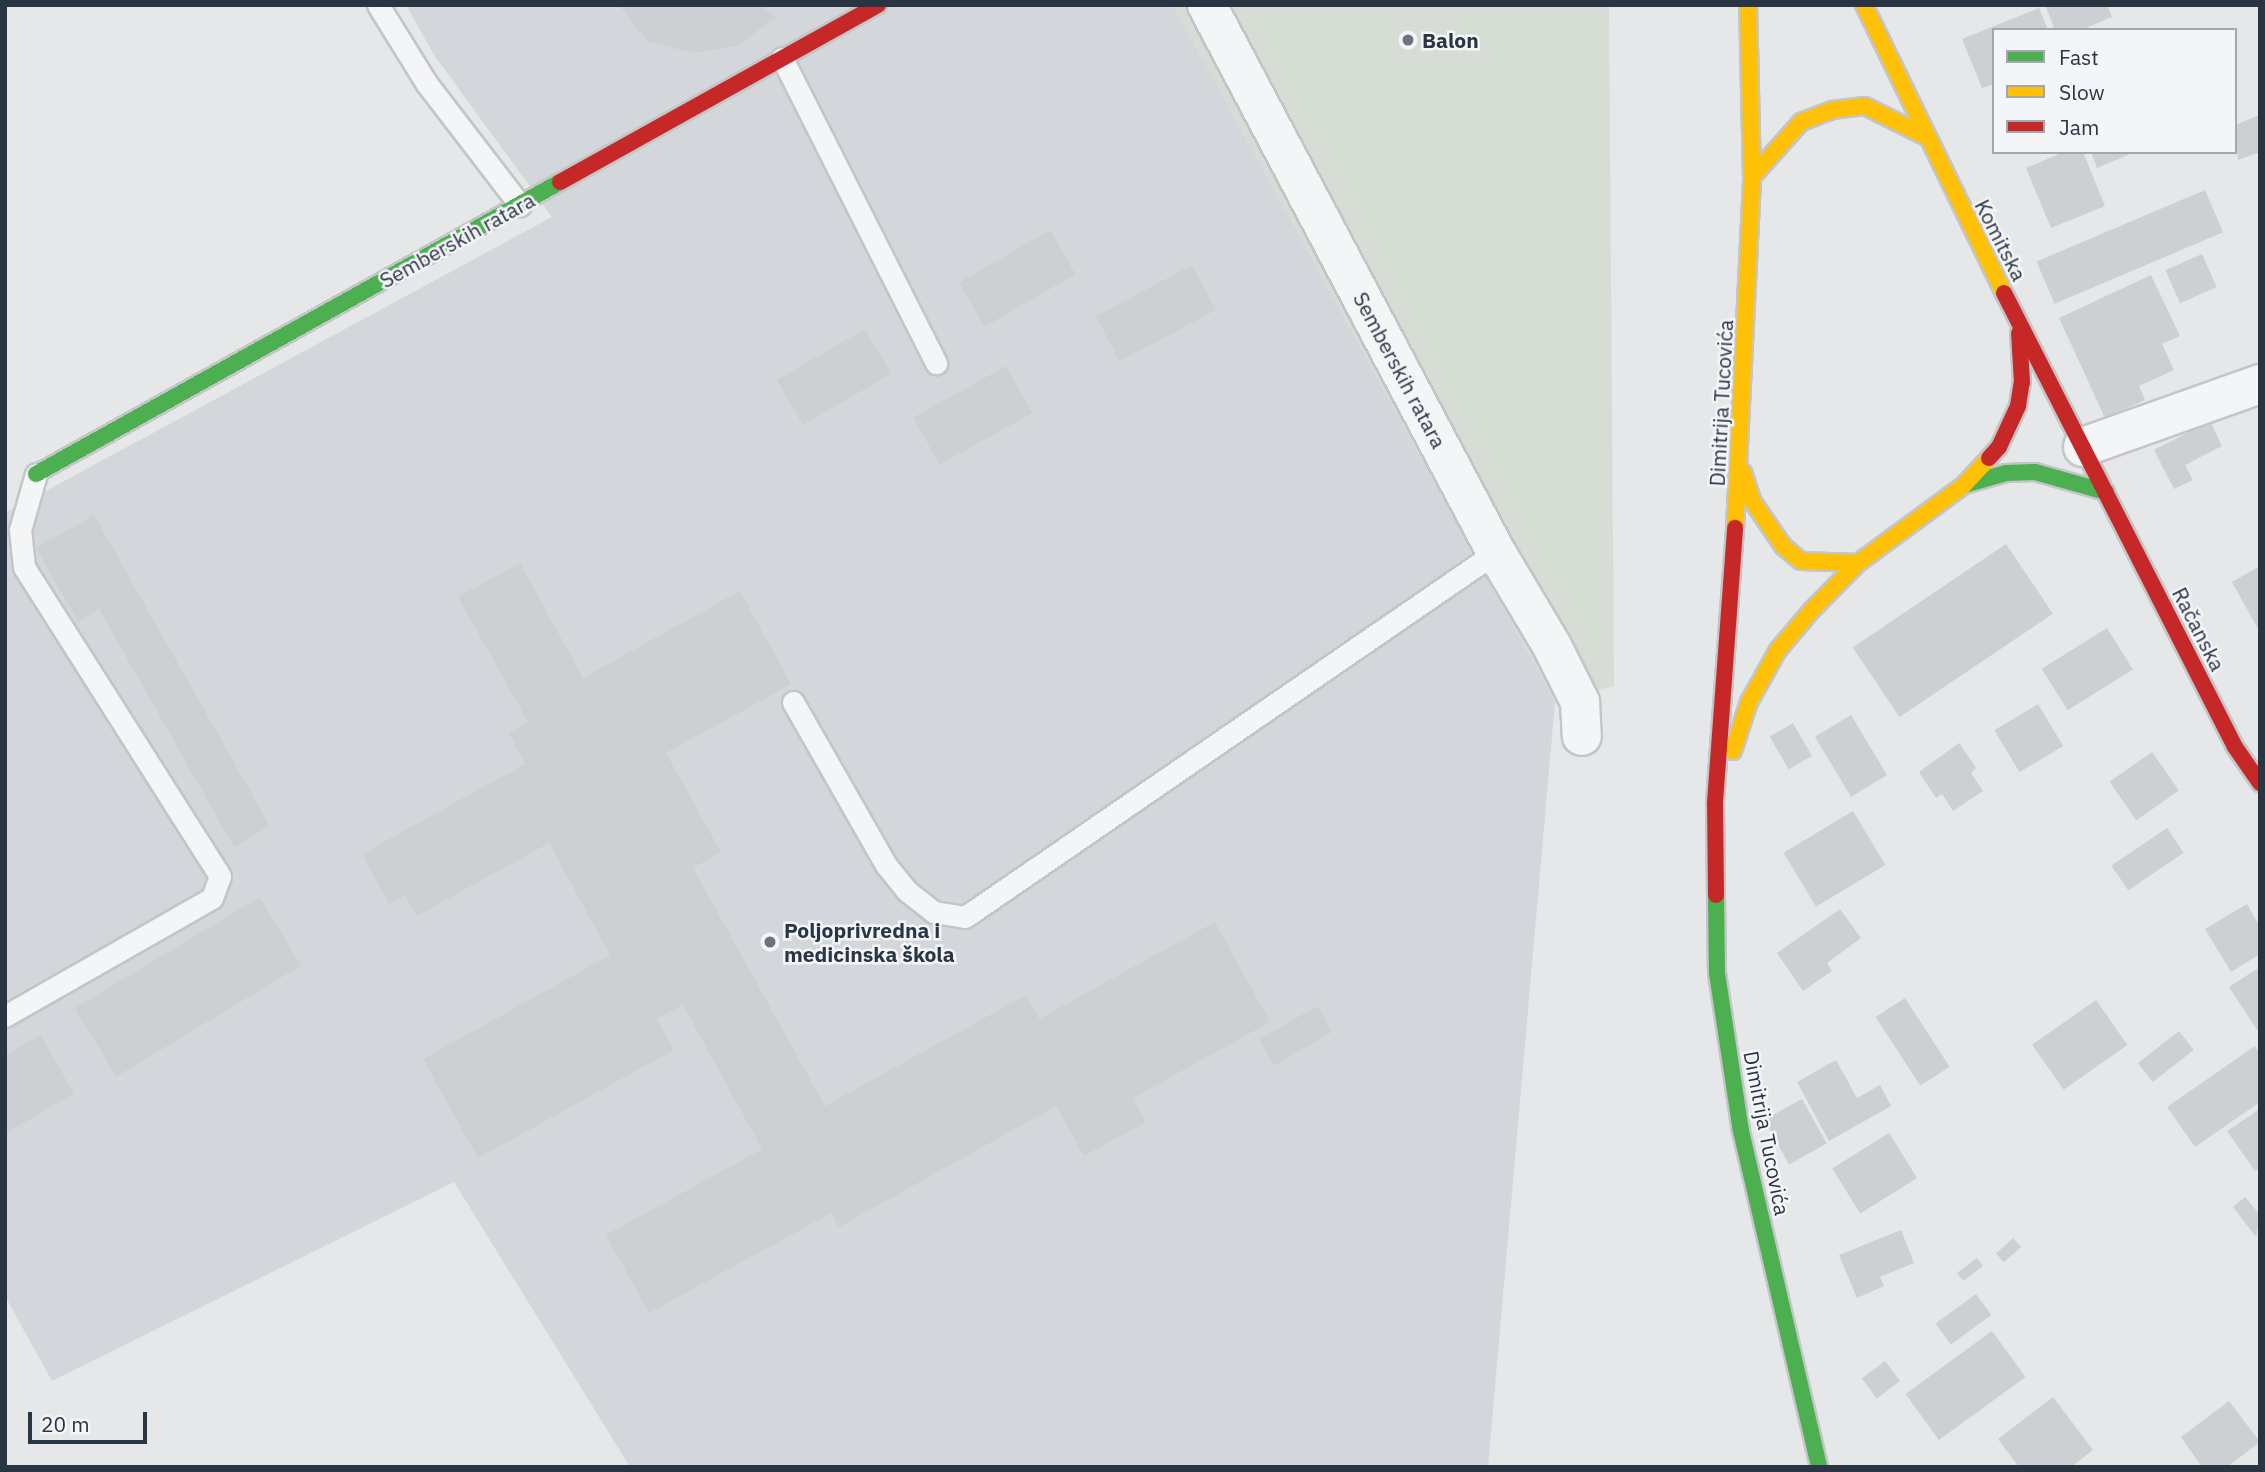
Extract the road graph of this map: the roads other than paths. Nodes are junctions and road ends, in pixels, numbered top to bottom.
1 (378, 5) edge
2 (878, 5) edge
3 (1207, 5) edge
4 (1748, 5) edge
5 (1864, 5) edge
6 (782, 58) junction
7 (1924, 136) junction
8 (1752, 177) junction
9 (520, 205) junction
10 (2017, 319) junction
11 (936, 363) dead end
12 (2260, 384) edge
13 (2083, 447) junction
14 (1740, 462) junction
15 (36, 474) joint
16 (1964, 485) junction
17 (2106, 492) junction
18 (1496, 552) junction
19 (1858, 563) junction
20 (793, 702) dead end
21 (1582, 736) dead end
22 (2260, 783) edge
23 (1715, 802) junction
24 (5, 1016) edge
25 (1819, 1467) edge

1 - 9 lane
2 - 6 main road, Semberskih ratara
3 - 18 street, Semberskih ratara
4 - 8 main road, Dimitrija Tucovića
5 - 7 main road, Komitska
6 - 9 main road, Semberskih ratara
6 - 11 lane
7 - 8 main road
7 - 10 main road, Komitska
8 - 14 main road, Dimitrija Tucovića
9 - 15 main road, Semberskih ratara
10 - 13 main road, Komitska
10 - 16 main road, Dimitrija Tucovića
12 - 13 street
13 - 17 main road, Komitska
14 - 19 main road
14 - 23 main road, Dimitrija Tucovića
15 - 24 lane
16 - 17 main road, Dimitrija Tucovića
16 - 19 main road, Dimitrija Tucovića
17 - 22 main road, Račanska
18 - 20 lane
18 - 21 street, Semberskih ratara
19 - 23 main road, Dimitrija Tucovića
23 - 25 main road, Dimitrija Tucovića

